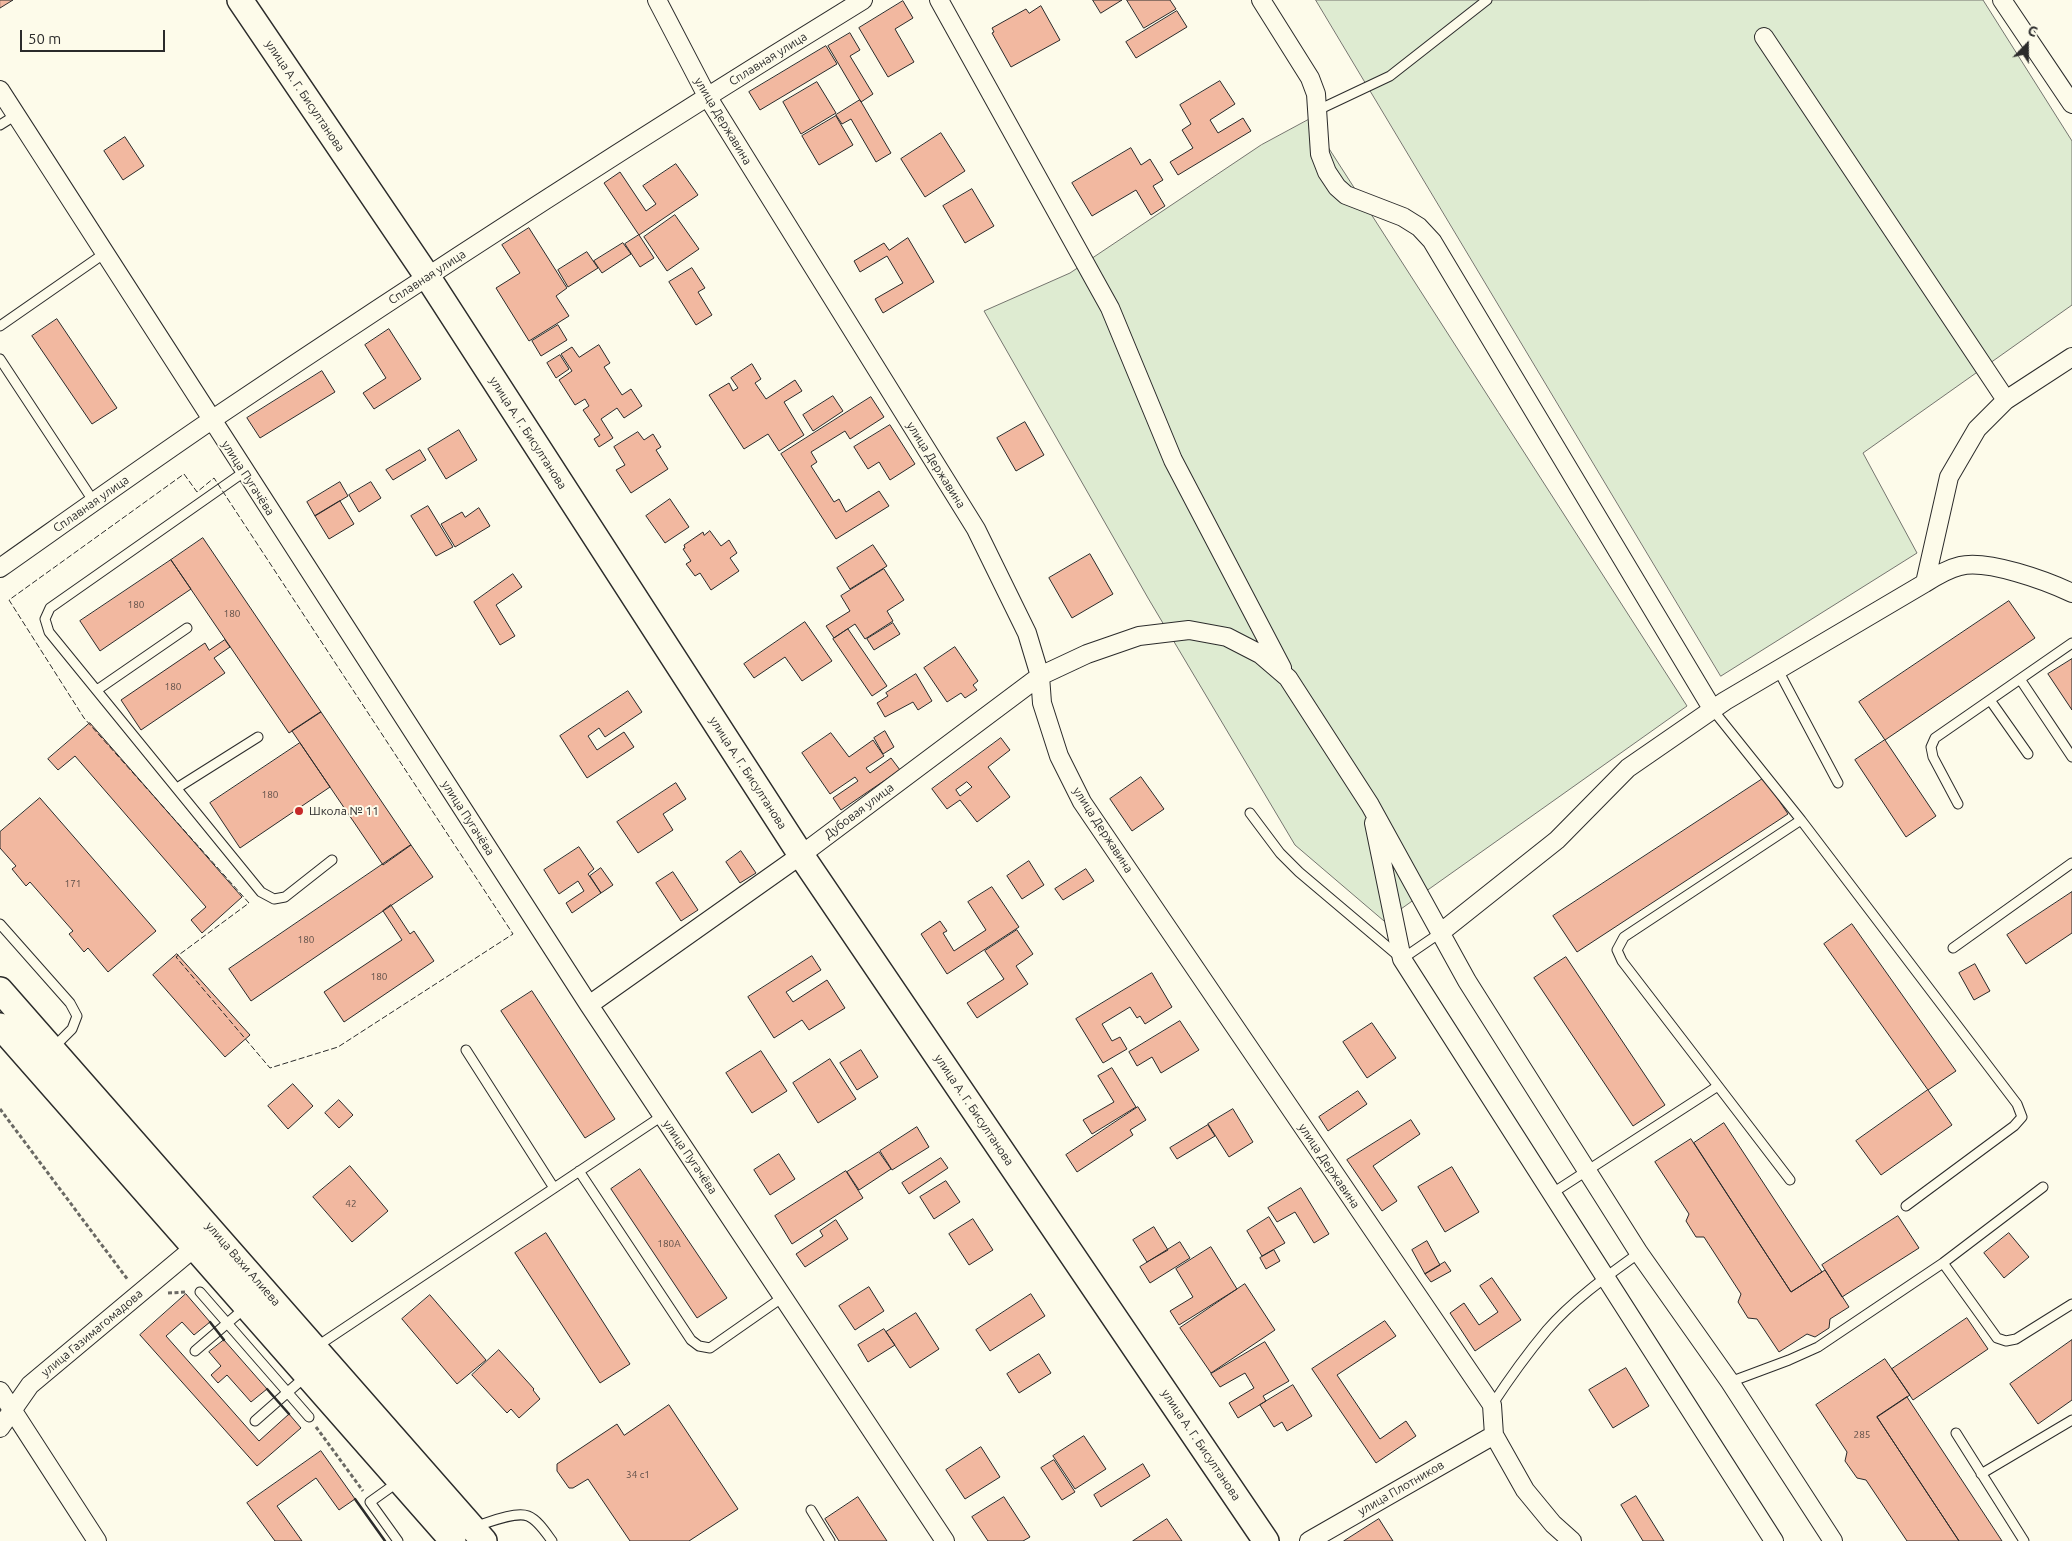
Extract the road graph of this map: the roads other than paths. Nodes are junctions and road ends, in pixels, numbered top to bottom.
1 (240, 0) edge
2 (657, 0) edge
3 (863, 0) edge
4 (938, 0) edge
5 (1261, 0) edge
6 (1487, 0) edge
7 (2002, 0) edge
8 (1764, 37) dead end
9 (0, 90) edge
10 (707, 96) junction
11 (2072, 104) edge
12 (1318, 110) junction
13 (16, 115) junction
14 (0, 125) edge
15 (105, 253) junction
16 (427, 276) junction
17 (0, 326) edge
18 (2072, 357) edge
19 (0, 359) edge
20 (2006, 400) junction
21 (211, 420) junction
22 (244, 472) junction
23 (94, 502) junction
24 (0, 568) edge
25 (1925, 583) junction
26 (2072, 592) edge
27 (187, 628) dead end
28 (2072, 643) edge
29 (1778, 670) junction
30 (1040, 676) junction
31 (1288, 678) junction
32 (2020, 679) junction
33 (97, 690) junction
34 (1990, 700) junction
35 (1713, 710) junction
36 (258, 736) dead end
37 (2028, 754) dead end
38 (2072, 757) edge
39 (1838, 783) dead end
40 (177, 788) junction
41 (1958, 804) dead end
42 (1370, 805) junction
43 (1250, 813) dead end
44 (1801, 820) junction
45 (801, 855) junction
46 (332, 860) dead end
47 (2072, 863) edge
48 (0, 924) edge
49 (1440, 933) junction
50 (1953, 948) dead end
51 (1402, 960) junction
52 (0, 990) edge
53 (589, 1006) junction
54 (0, 1026) edge
55 (52, 1049) junction
56 (466, 1050) dead end
57 (1718, 1086) junction
58 (662, 1116) junction
59 (579, 1171) junction
60 (1586, 1171) junction
61 (1790, 1180) dead end
62 (2043, 1187) dead end
63 (554, 1188) junction
64 (1551, 1194) junction
65 (1906, 1206) dead end
66 (195, 1247) junction
67 (1639, 1253) junction
68 (1943, 1263) junction
69 (1605, 1277) junction
70 (200, 1292) dead end
71 (783, 1298) junction
72 (2072, 1304) edge
73 (247, 1306) junction
74 (228, 1322) junction
75 (316, 1347) junction
76 (195, 1351) dead end
77 (307, 1375) junction
78 (1730, 1382) junction
79 (0, 1391) edge
80 (288, 1392) junction
81 (1492, 1405) junction
82 (12, 1409) junction
83 (309, 1417) road end
84 (2072, 1420) edge
85 (255, 1422) dead end
86 (0, 1428) edge
87 (1956, 1433) dead end
88 (1494, 1435) junction
89 (1982, 1474) junction
90 (400, 1481) junction
91 (811, 1510) dead end
92 (479, 1534) edge
93 (98, 1541) edge
94 (398, 1541) edge
95 (453, 1541) edge
96 (552, 1541) edge
97 (830, 1541) edge
98 (945, 1541) edge
99 (1266, 1541) edge
100 (1309, 1541) edge
101 (1572, 1541) edge
102 (1774, 1541) edge
103 (1833, 1541) edge
104 (2024, 1541) edge

1 - 16 street, улица А. Г. Бисултанова
2 - 10 street, улица Державина
3 - 10 street, Сплавная улица
4 - 31 street
5 - 12 street
6 - 12 lane
7 - 11 street
8 - 20 street
9 - 13 street, улица Пугачёва
10 - 16 street, Сплавная улица
10 - 30 street, улица Державина
12 - 35 street
13 - 14 lane
13 - 15 street, улица Пугачёва
15 - 17 lane
15 - 21 street, улица Пугачёва
16 - 21 street, Сплавная улица
16 - 45 street, улица А. Г. Бисултанова
18 - 20 street
19 - 23 lane
20 - 25 street
21 - 22 street, улица Пугачёва
21 - 23 street, Сплавная улица
22 - 33 lane
22 - 53 street, улица Пугачёва
23 - 24 street, Сплавная улица
25 - 26 street
25 - 29 street
27 - 33 lane
28 - 32 lane
29 - 35 street
29 - 39 lane
30 - 31 street, Дубовая улица
30 - 45 street, Дубовая улица
30 - 81 street, улица Державина
31 - 42 street
32 - 34 lane
32 - 38 lane
33 - 40 lane
34 - 37 lane
34 - 41 lane
35 - 44 lane
35 - 49 street
36 - 40 lane
40 - 46 lane
42 - 49 street
42 - 51 street
43 - 51 lane
44 - 57 lane
44 - 65 lane
45 - 53 street, Дубовая улица
45 - 99 street, улица А. Г. Бисултанова
47 - 50 lane
48 - 55 lane
49 - 51 lane
49 - 60 street
51 - 64 street
52 - 55 street, улица Вахи Алиева
53 - 58 street, улица Пугачёва
54 - 66 street, улица Вахи Алиева
55 - 75 street, улица Вахи Алиева
56 - 63 lane
57 - 60 lane
57 - 61 lane
58 - 59 lane
58 - 71 street, улица Пугачёва
59 - 63 lane
59 - 71 lane
60 - 64 lane
60 - 67 street
62 - 68 lane
63 - 75 lane
64 - 69 street
66 - 73 street, улица Вахи Алиева
66 - 82 street, улица Газимагомадова
67 - 69 lane
67 - 78 street
68 - 72 lane
68 - 78 lane
69 - 81 lane
69 - 102 street
70 - 74 lane
71 - 98 street, улица Пугачёва
73 - 74 lane
73 - 77 street, улица Вахи Алиева
74 - 76 lane
74 - 80 lane
75 - 92 street, улица Вахи Алиева
77 - 80 lane
77 - 90 street, улица Вахи Алиева
78 - 103 street
79 - 82 street
80 - 83 lane
80 - 85 lane
81 - 88 street
82 - 86 street, улица Газимагомадова
82 - 93 street
84 - 89 lane
87 - 89 lane
88 - 100 street, улица Плотников
88 - 101 street
89 - 104 lane
90 - 94 lane
90 - 95 street, улица Вахи Алиева
91 - 97 lane
92 - 96 lane

